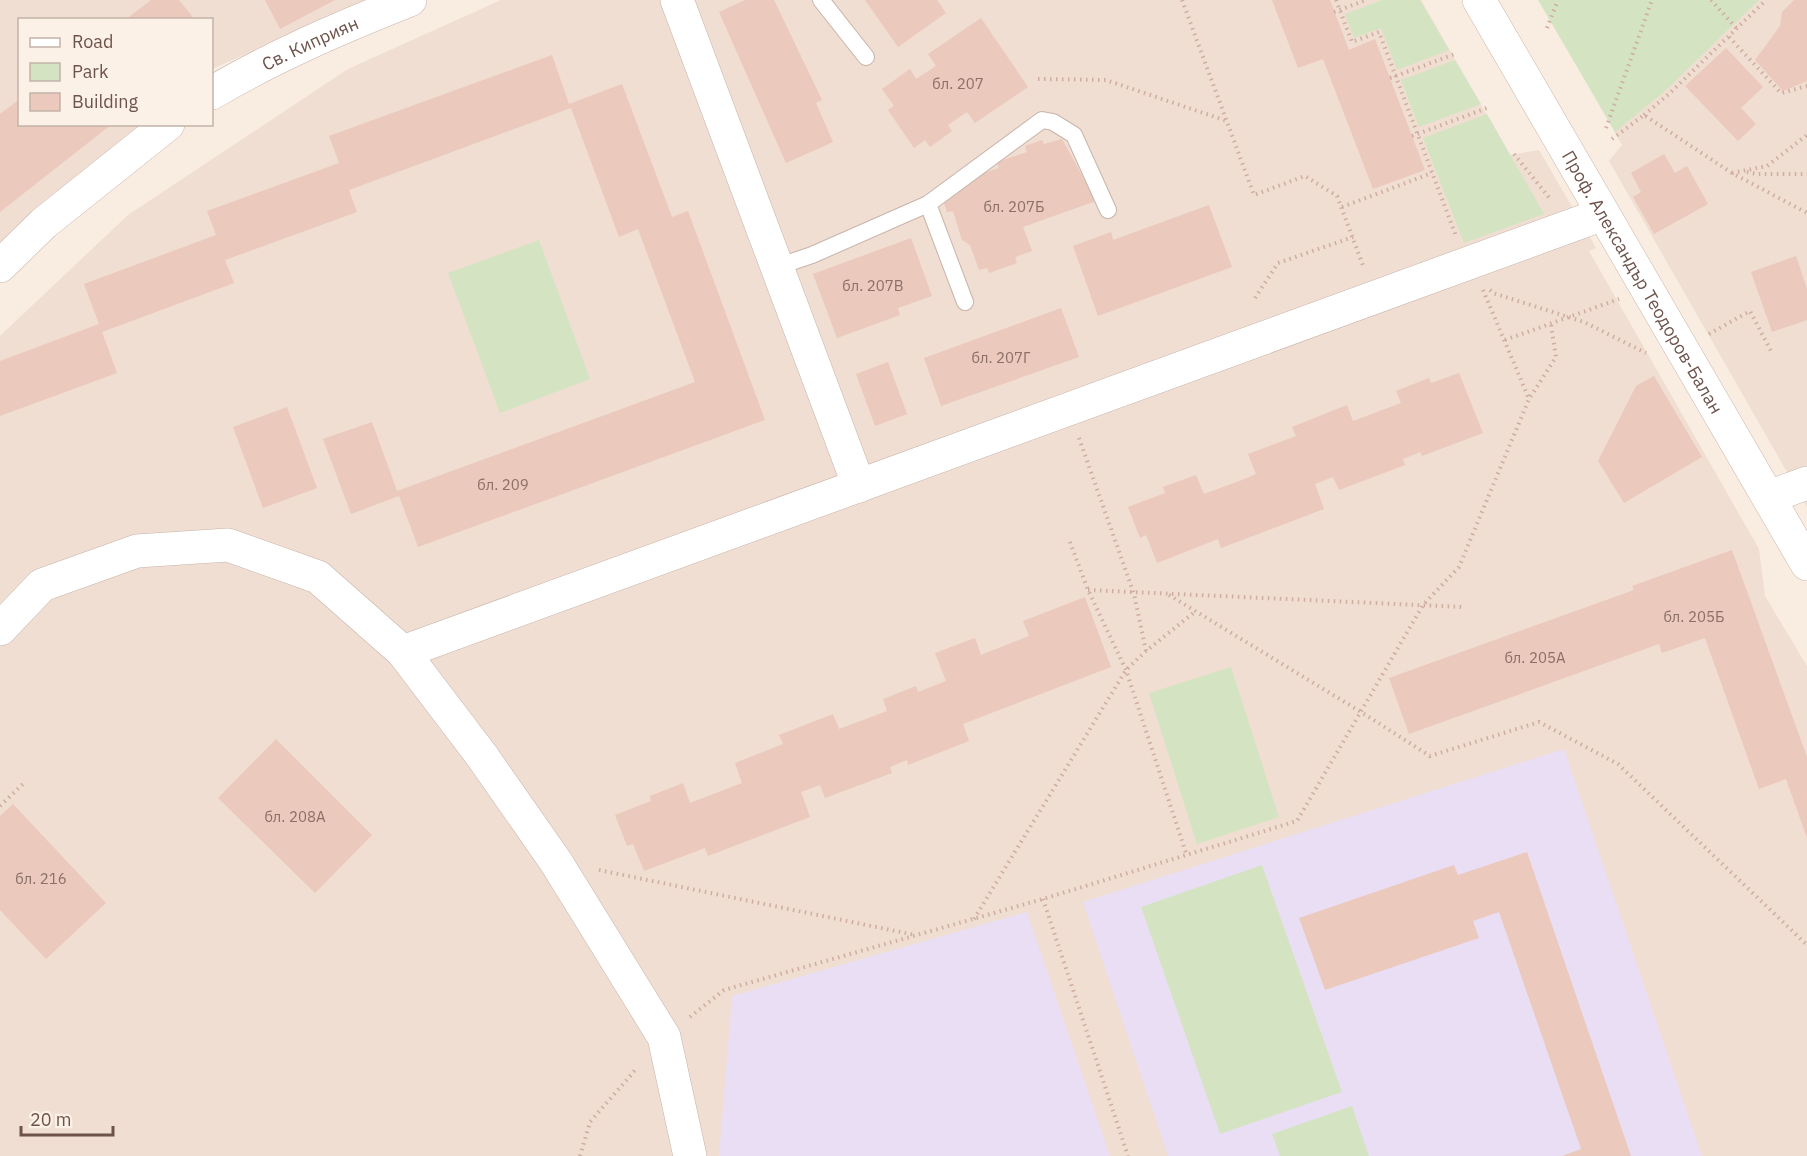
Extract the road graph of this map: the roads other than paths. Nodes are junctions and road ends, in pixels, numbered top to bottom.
1 (410, 0) edge
2 (677, 0) edge
3 (821, 0) edge
4 (1479, 0) edge
5 (867, 57) dead end
6 (213, 92) edge
7 (166, 126) edge
8 (928, 204) junction
9 (1108, 210) dead end
10 (1603, 214) junction
11 (0, 266) edge
12 (777, 267) junction
13 (965, 302) dead end
14 (1807, 483) edge
15 (859, 486) junction
16 (1769, 497) junction
17 (1807, 564) edge
18 (0, 629) edge
19 (403, 652) junction
20 (690, 1156) edge

1 - 6 street, Св. Киприян
2 - 12 street
3 - 5 lane
4 - 10 street, Проф. Александър Теодоров-Балан
7 - 11 street
8 - 9 lane
8 - 12 lane
8 - 13 lane
10 - 15 street
10 - 16 street, Проф. Александър Теодоров-Балан
12 - 15 street
14 - 16 street
15 - 19 street
16 - 17 street, Проф. Александър Теодоров-Балан
18 - 19 street
19 - 20 street

